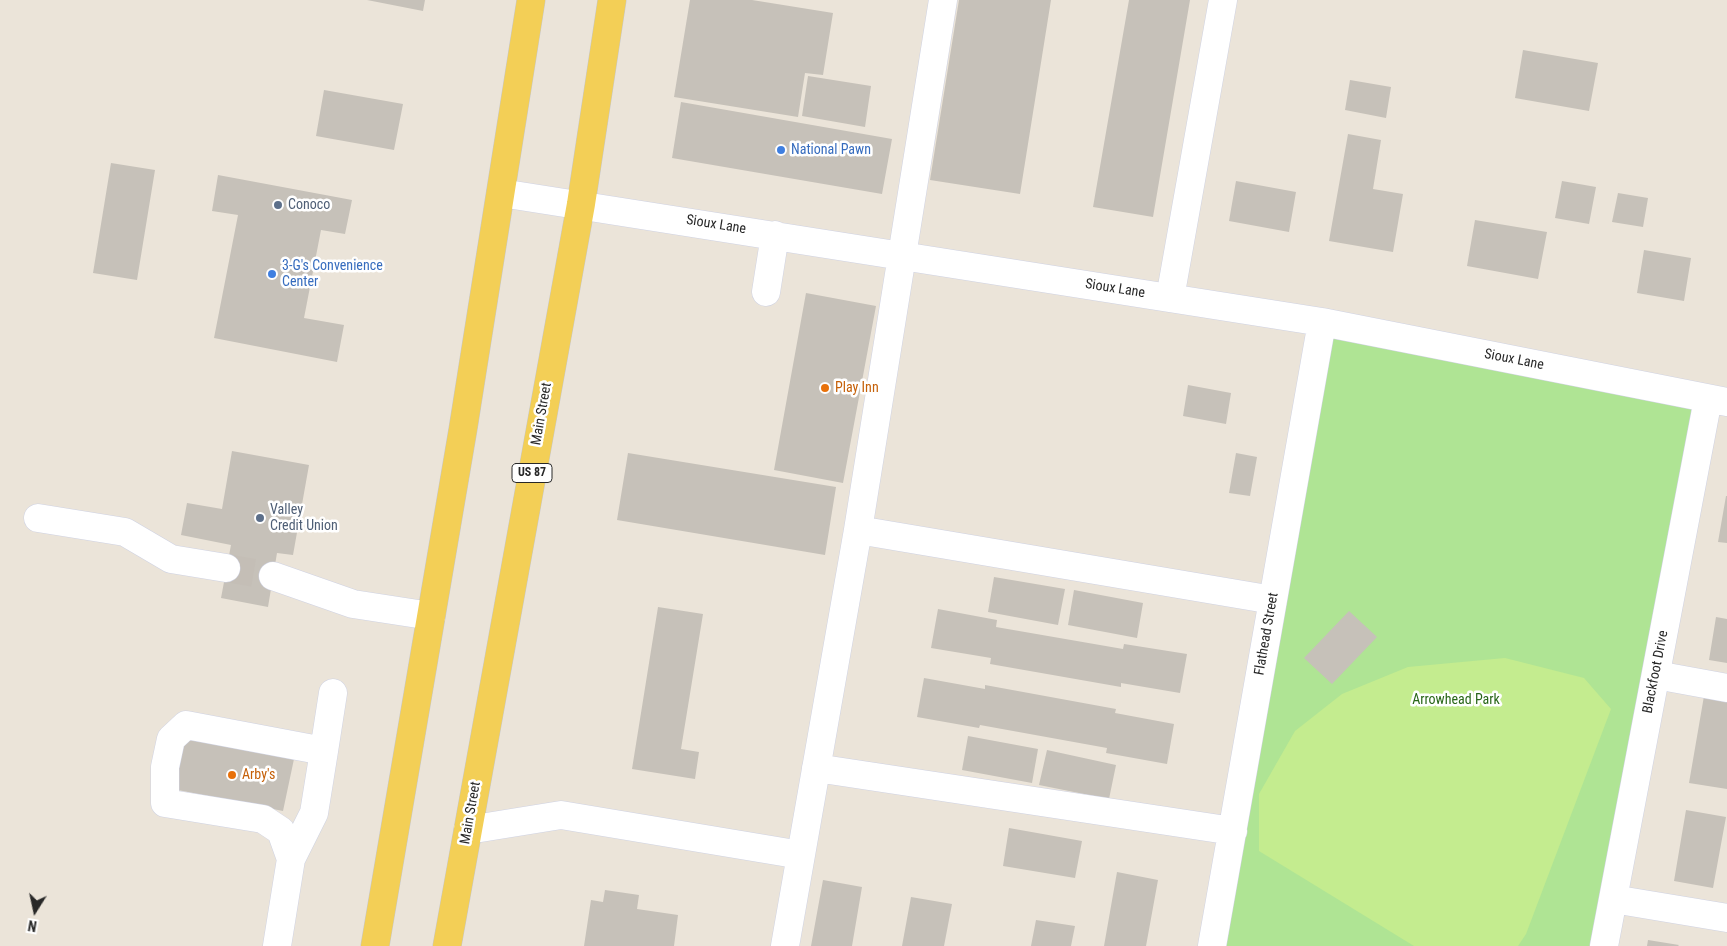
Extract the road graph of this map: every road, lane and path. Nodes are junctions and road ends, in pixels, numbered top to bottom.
1 (531, 0) edge
2 (612, 0) edge
3 (943, 0) edge
4 (1223, 0) edge
5 (501, 193) junction
6 (581, 204) junction
7 (776, 235) junction
8 (901, 255) junction
9 (766, 292) dead end
10 (1170, 298) junction
11 (1322, 322) junction
12 (1718, 400) edge
13 (38, 518) dead end
14 (858, 530) junction
15 (226, 568) tunnel mouth
16 (273, 576) tunnel mouth
17 (1273, 600) junction
18 (431, 616) junction
19 (1656, 675) junction
20 (1727, 688) edge
21 (333, 693) dead end
22 (324, 751) junction
23 (816, 768) junction
24 (468, 830) junction
25 (1233, 831) junction
26 (801, 855) junction
27 (291, 859) junction
28 (1613, 899) junction
29 (1727, 918) edge
30 (278, 946) edge
31 (375, 946) edge
32 (447, 946) edge
33 (785, 946) edge
34 (1212, 946) edge
35 (1604, 946) edge

1 - 5 main road
2 - 6 main road, Main Street / US 87
3 - 8 street
4 - 10 street
5 - 6 street, Sioux Lane
5 - 18 main road
6 - 7 street, Sioux Lane
6 - 24 main road, Main Street / US 87
7 - 8 street, Sioux Lane
7 - 9 street
8 - 10 street, Sioux Lane
8 - 14 street
10 - 11 street, Sioux Lane
11 - 12 street, Sioux Lane
11 - 17 street, Flathead Street
12 - 19 street, Blackfoot Drive
13 - 15 street
14 - 17 street
14 - 23 street
16 - 18 street
17 - 25 street, Flathead Street
18 - 31 main road
19 - 20 street
19 - 28 street, Blackfoot Drive
21 - 22 street
22 - 27 street
22 - 27 street
23 - 25 street
23 - 26 street
24 - 26 street
24 - 32 main road, Main Street / US 87
25 - 34 street, Flathead Street
26 - 33 street
27 - 30 street
28 - 29 street
28 - 35 street, Blackfoot Drive

